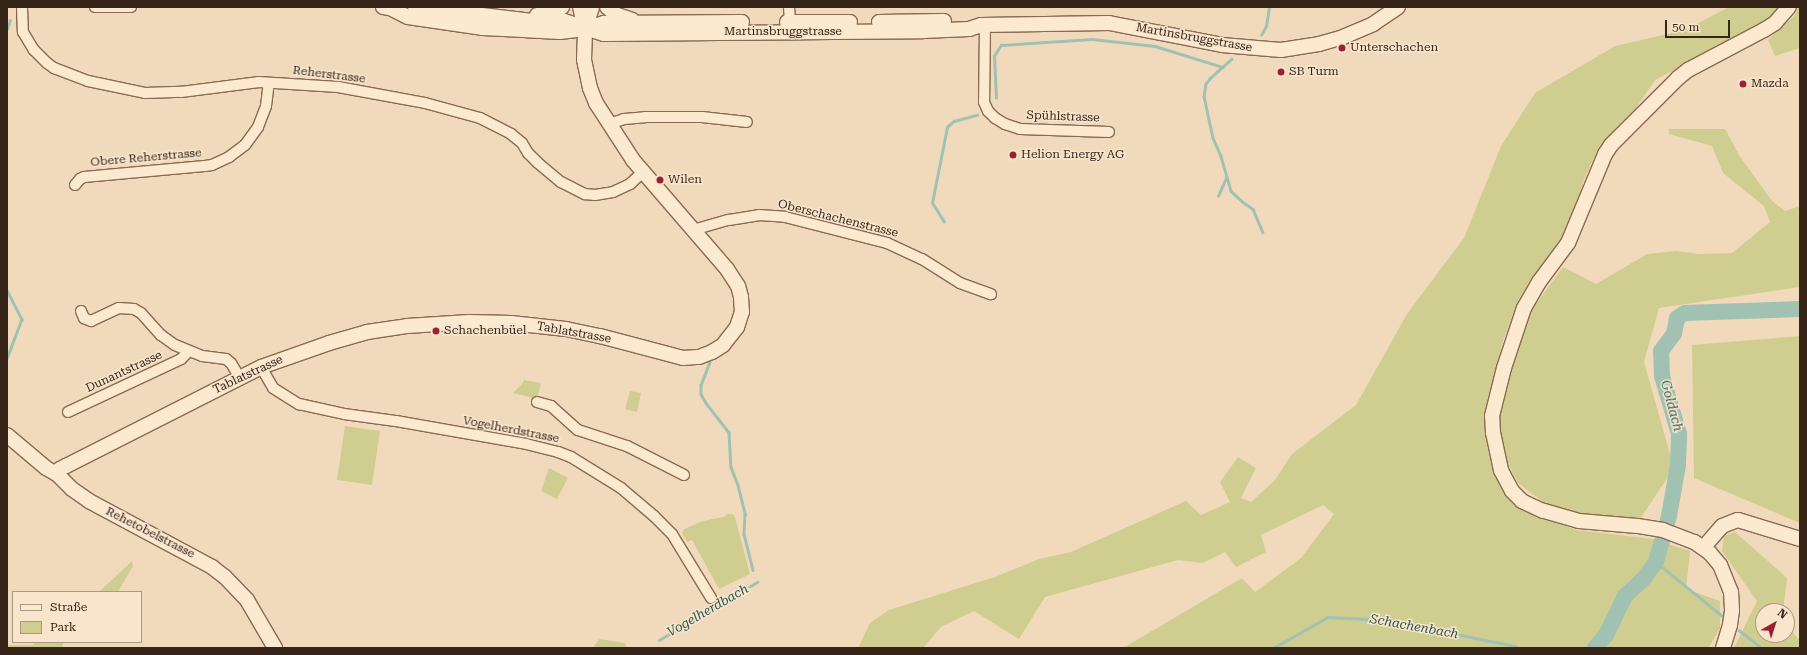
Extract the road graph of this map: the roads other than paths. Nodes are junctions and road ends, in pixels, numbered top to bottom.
1 (22, 7) edge
2 (95, 7) edge
3 (131, 7) edge
4 (391, 7) edge
5 (415, 7) edge
6 (562, 7) edge
7 (580, 7) edge
8 (592, 7) edge
9 (607, 7) edge
10 (790, 7) edge
11 (1398, 7) edge
12 (1789, 7) edge
13 (501, 18) junction
14 (650, 23) junction
15 (983, 25) junction
16 (792, 26) junction
17 (585, 28) junction
18 (269, 83) junction
19 (746, 122) dead end
20 (609, 124) junction
21 (1109, 132) dead end
22 (643, 172) junction
23 (75, 185) dead end
24 (693, 230) junction
25 (991, 294) dead end
26 (81, 311) dead end
27 (189, 352) junction
28 (261, 367) junction
29 (240, 378) junction
30 (536, 402) dead end
31 (68, 412) dead end
32 (7, 435) edge
33 (57, 474) junction
34 (684, 475) dead end
35 (1800, 539) edge
36 (1698, 544) junction
37 (710, 598) dead end
38 (275, 648) edge
39 (1723, 648) edge

1 - 18 street, Reherstrasse
2 - 3 street
4 - 17 main road, Martinsbruggstrasse
5 - 13 main road, Martinsbruggstrasse
6 - 13 main road, Martinsbruggstrasse
7 - 17 main road
8 - 17 main road
9 - 14 main road, Martinsbruggstrasse
10 - 16 street
11 - 15 main road, Martinsbruggstrasse
12 - 36 main road
13 - 17 main road, Martinsbruggstrasse
14 - 16 main road, Martinsbruggstrasse
14 - 17 main road, Martinsbruggstrasse
15 - 16 main road, Martinsbruggstrasse
15 - 21 street, Spühlstrasse
16 - 17 main road, Martinsbruggstrasse
17 - 20 main road, Tablatstrasse
18 - 22 street, Reherstrasse
18 - 23 street, Obere Reherstrasse
19 - 20 street
20 - 22 main road, Tablatstrasse
22 - 24 main road, Tablatstrasse
24 - 25 street, Oberschachenstrasse
24 - 28 main road, Tablatstrasse
26 - 27 street, Dunantstrasse
27 - 29 street, Dunantstrasse
27 - 31 street, Dunantstrasse
28 - 29 main road, Tablatstrasse
28 - 37 street, Vogelherdstrasse
29 - 33 main road, Tablatstrasse
30 - 34 street
32 - 33 main road, Rehetobelstrasse
33 - 38 main road, Rehetobelstrasse
35 - 36 main road
36 - 39 main road

